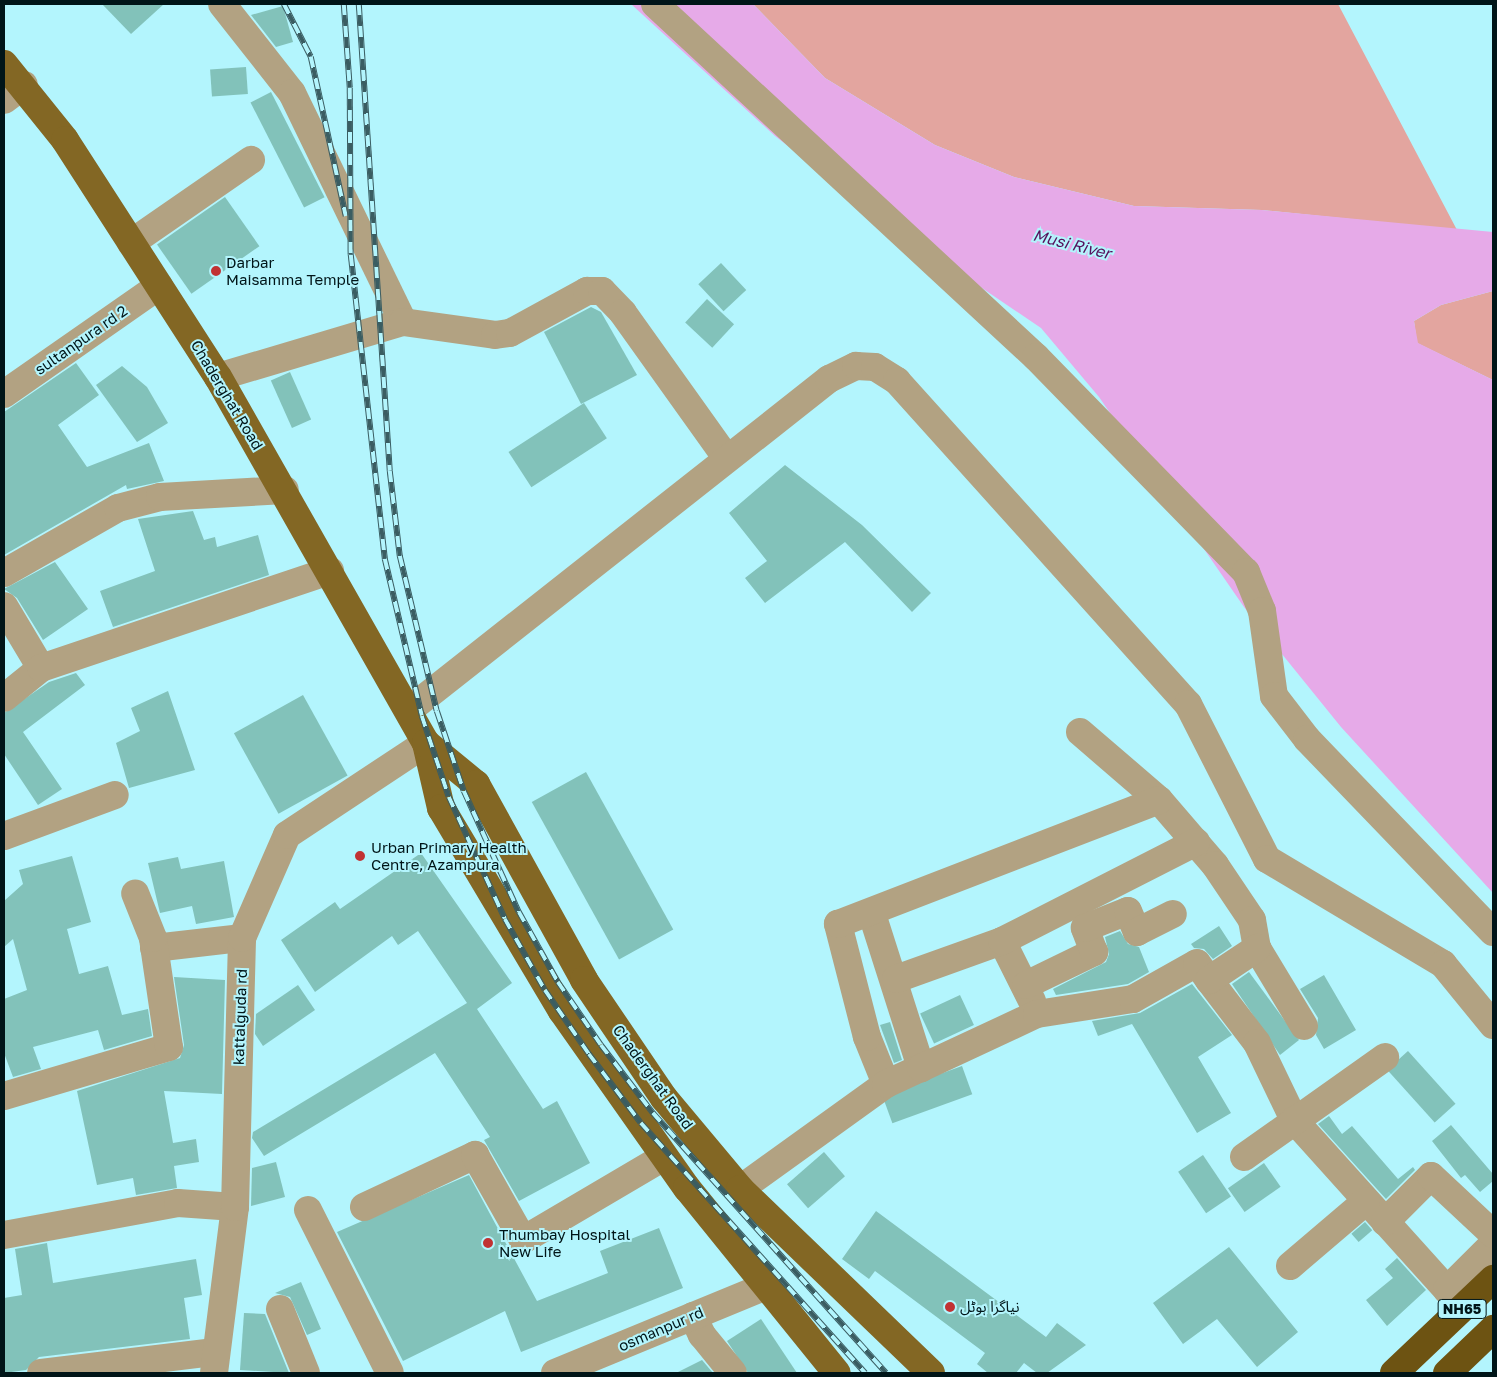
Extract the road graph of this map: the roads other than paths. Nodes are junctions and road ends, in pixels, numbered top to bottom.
1 (222, 4) edge
2 (655, 4) edge
3 (4, 64) edge
4 (14, 93) edge
5 (251, 160) dead end
6 (131, 243) junction
7 (159, 286) junction
8 (403, 322) junction
9 (218, 377) junction
10 (4, 394) edge
11 (727, 459) junction
12 (285, 490) junction
13 (330, 571) junction
14 (4, 573) edge
15 (4, 606) edge
16 (41, 668) junction
17 (4, 698) edge
18 (409, 710) junction
19 (1080, 732) dead end
20 (426, 742) junction
21 (115, 795) dead end
22 (1159, 800) junction
23 (4, 836) edge
24 (1196, 842) junction
25 (135, 893) dead end
26 (872, 914) junction
27 (1173, 914) dead end
28 (1493, 932) edge
29 (242, 938) junction
30 (1002, 941) junction
31 (154, 948) junction
32 (1257, 948) junction
33 (896, 979) junction
34 (1209, 980) junction
35 (1026, 985) junction
36 (1037, 1014) junction
37 (1493, 1025) edge
38 (1304, 1026) dead end
39 (1385, 1057) dead end
40 (921, 1068) junction
41 (886, 1084) junction
42 (4, 1096) edge
43 (1294, 1120) junction
44 (664, 1157) junction
45 (1244, 1157) dead end
46 (740, 1189) junction
47 (1366, 1201) junction
48 (236, 1207) junction
49 (364, 1207) dead end
50 (308, 1210) dead end
51 (1385, 1222) junction
52 (1493, 1234) edge
53 (4, 1235) edge
54 (1493, 1244) edge
55 (1290, 1266) dead end
56 (1493, 1279) edge
57 (768, 1285) junction
58 (280, 1309) dead end
59 (693, 1316) junction
60 (1493, 1329) edge
61 (215, 1363) edge
62 (1451, 1369) edge
63 (42, 1373) edge
64 (306, 1373) edge
65 (390, 1373) edge
66 (555, 1373) edge
67 (733, 1373) edge
68 (836, 1373) edge
69 (931, 1373) edge
70 (1394, 1373) edge

1 - 8 street
2 - 28 street
3 - 4 main road, Chaderghat Road
4 - 6 main road, Chaderghat Road
5 - 6 street
6 - 7 main road, Chaderghat Road
7 - 9 main road, Chaderghat Road
7 - 10 street, sultanpura rd 2
8 - 9 street
8 - 11 street
9 - 12 main road, Chaderghat Road
11 - 18 street
11 - 37 street
12 - 13 main road, Chaderghat Road
12 - 14 street
13 - 16 street
13 - 18 main road, Chaderghat Road
15 - 16 street
16 - 17 street
18 - 20 main road, Chaderghat Road
19 - 22 street
20 - 29 street, kattalguda rd
20 - 44 main road, Chaderghat Road
20 - 46 main road, Chaderghat Road
21 - 23 street
22 - 24 street
22 - 26 street
24 - 30 street
24 - 32 street
25 - 31 street
26 - 33 street
26 - 41 street
27 - 35 street
29 - 31 street
29 - 48 street, kattalguda rd
30 - 33 street
30 - 35 street
31 - 42 street
32 - 34 street
32 - 38 street
33 - 40 street
34 - 36 street
34 - 43 street
35 - 36 street
36 - 40 street
39 - 43 street
40 - 41 street
41 - 46 street
43 - 45 street
43 - 47 street
44 - 49 street
44 - 57 main road, Chaderghat Road
46 - 69 main road, Chaderghat Road
47 - 51 street
47 - 55 street
48 - 53 street
48 - 61 street, kattalguda rd
50 - 65 street
51 - 52 street
51 - 54 street
56 - 70 highway, NH65
57 - 59 street, osmanpur rd
57 - 68 main road, Chaderghat Road
58 - 64 street
59 - 66 street, osmanpur rd
59 - 67 street
60 - 62 highway, NH65
61 - 63 street

